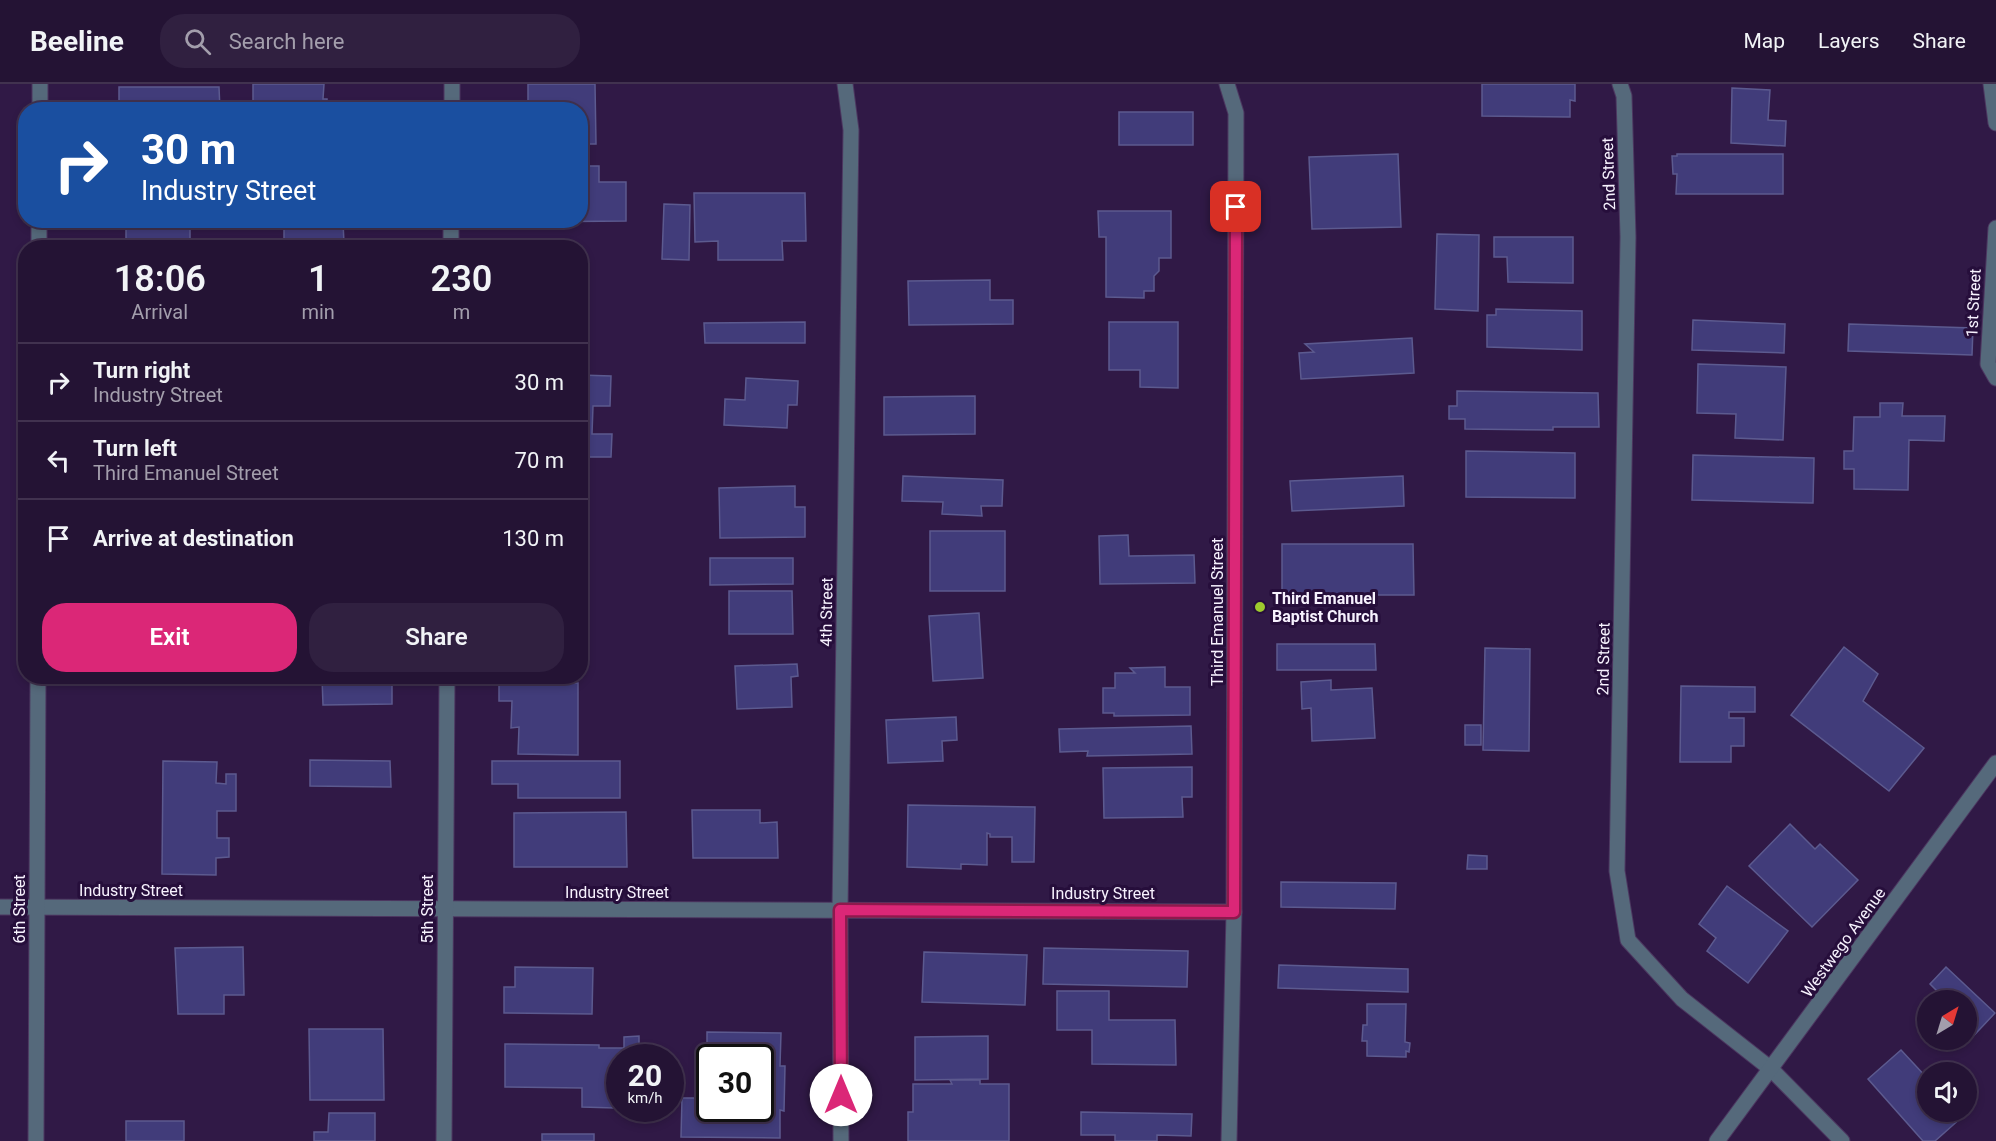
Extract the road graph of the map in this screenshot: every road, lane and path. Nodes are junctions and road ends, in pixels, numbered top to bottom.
1 (40, 84) edge
2 (452, 84) edge
3 (845, 84) edge
4 (1227, 84) edge
5 (1620, 84) edge
6 (1991, 84) edge
7 (40, 102) edge
8 (452, 102) edge
9 (1996, 123) edge
10 (1996, 228) edge
11 (1996, 378) edge
12 (38, 684) edge
13 (447, 684) edge
14 (1996, 763) edge
15 (0, 907) edge
16 (37, 907) junction
17 (445, 909) junction
18 (840, 910) junction
19 (1234, 912) junction
20 (1772, 1069) junction
21 (36, 1141) edge
22 (444, 1141) edge
23 (841, 1141) edge
24 (1230, 1141) edge
25 (1717, 1141) edge
26 (1842, 1141) edge

1 - 7 street
2 - 8 street
3 - 18 street, 4th Street
4 - 19 street, Third Emanuel Street
5 - 20 street, 2nd Street
6 - 9 street
10 - 11 street, 1st Street
12 - 16 street, 6th Street
13 - 17 street, 5th Street
14 - 20 street, Westwego Avenue
15 - 16 street, Industry Street
16 - 17 street, Industry Street
16 - 21 street, 6th Street
17 - 18 street, Industry Street
17 - 22 street, 5th Street
18 - 19 street, Industry Street
18 - 23 street, 4th Street
19 - 24 street, Third Emanuel Street
20 - 25 street, Westwego Avenue
20 - 26 street, 2nd Street

